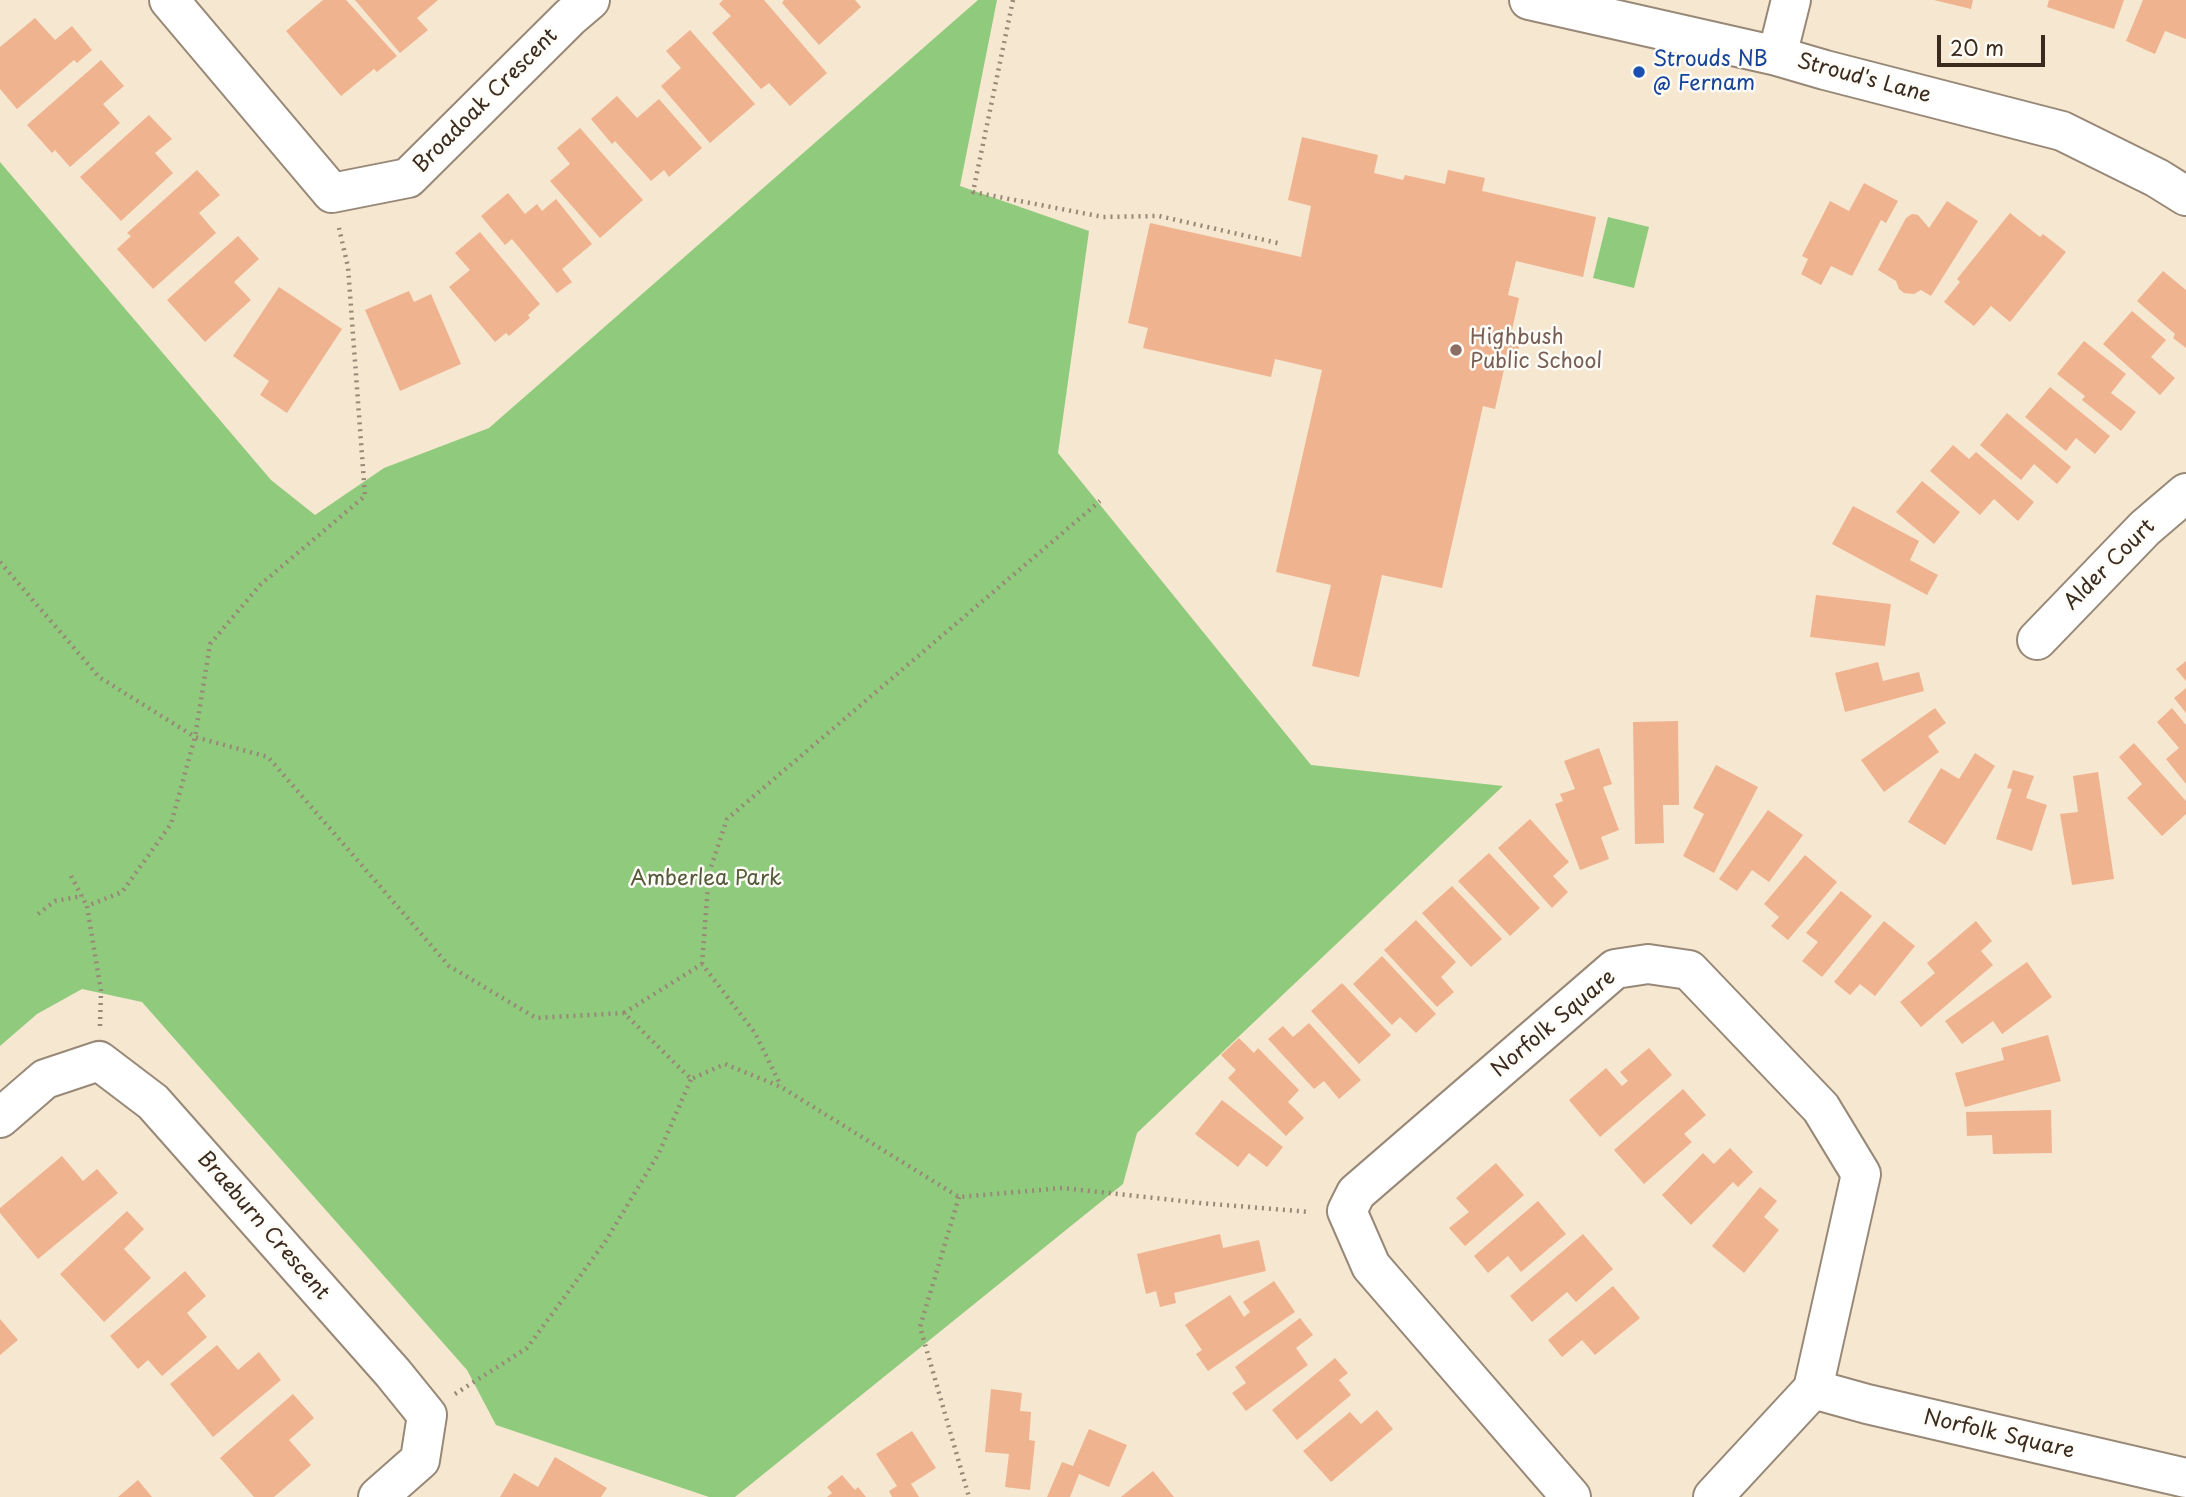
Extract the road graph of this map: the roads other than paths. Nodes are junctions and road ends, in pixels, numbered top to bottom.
1 (169, 0) edge
2 (590, 0) edge
3 (1529, 0) edge
4 (1791, 0) edge
5 (1777, 56) junction
6 (2186, 196) edge
7 (2186, 493) edge
8 (2037, 640) dead end
9 (0, 1118) edge
10 (1813, 1390) junction
11 (2186, 1478) edge
12 (378, 1497) edge
13 (1571, 1497) edge
14 (1713, 1497) edge

1 - 2 street, Broadoak Crescent
3 - 5 street, Stroud's Lane
4 - 5 street
5 - 6 street, Stroud's Lane
7 - 8 street, Alder Court
9 - 12 street, Braeburn Crescent
10 - 11 street, Norfolk Square
10 - 13 street, Norfolk Square
10 - 14 street

